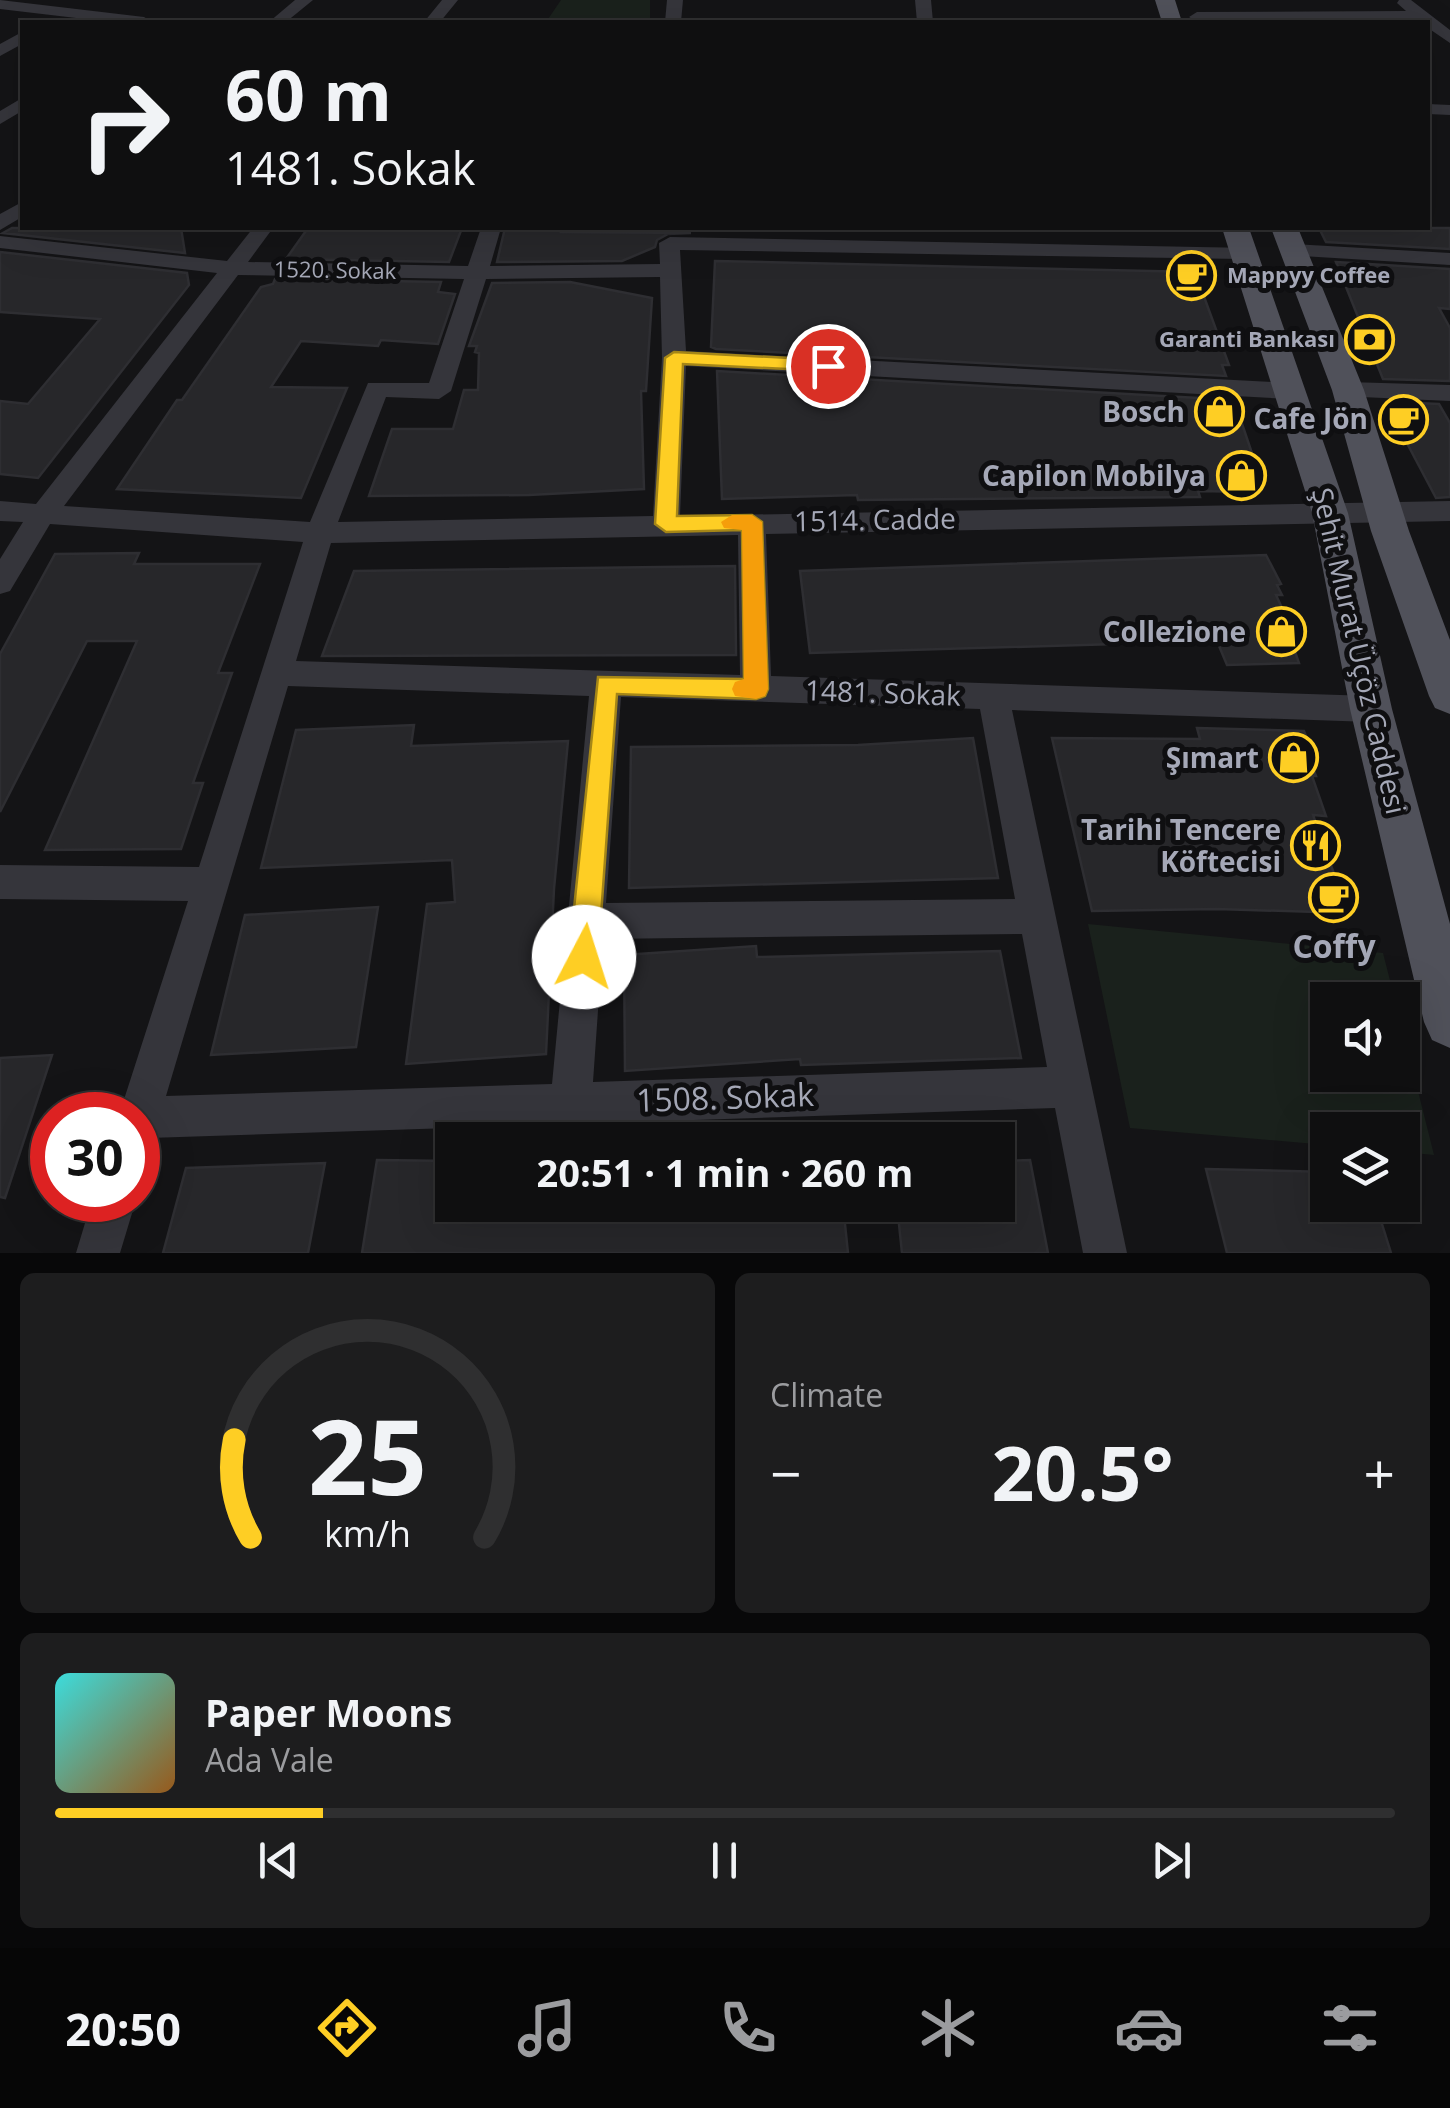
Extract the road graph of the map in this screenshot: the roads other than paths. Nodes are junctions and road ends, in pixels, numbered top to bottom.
1 (83, 0) edge
2 (304, 0) edge
3 (450, 0) edge
4 (1402, 0) edge
5 (0, 4) edge
6 (63, 12) junction
7 (1196, 13) edge
8 (1420, 16) junction
9 (49, 20) edge
10 (128, 20) edge
11 (279, 20) edge
12 (434, 20) edge
13 (1425, 20) edge
14 (20, 40) edge
15 (4, 60) edge
16 (20, 105) edge
17 (0, 120) edge
18 (262, 230) edge
19 (490, 230) edge
20 (670, 236) edge
21 (1288, 239) edge
22 (1238, 240) edge
23 (0, 242) edge
24 (1450, 260) edge
25 (234, 268) junction
26 (671, 270) junction
27 (476, 273) junction
28 (674, 358) junction
29 (1348, 390) junction
30 (1289, 391) junction
31 (1450, 392) edge
32 (1450, 510) edge
33 (0, 511) edge
34 (1388, 511) junction
35 (1330, 513) junction
36 (41, 516) junction
37 (752, 522) junction
38 (666, 524) junction
39 (320, 534) junction
40 (0, 582) edge
41 (276, 673) junction
42 (606, 684) junction
43 (756, 689) junction
44 (1449, 692) edge
45 (993, 697) junction
46 (1370, 709) junction
47 (0, 882) edge
48 (211, 884) junction
49 (1037, 916) junction
50 (586, 920) junction
51 (1450, 1022) edge
52 (1072, 1087) junction
53 (147, 1092) edge
54 (572, 1103) junction
55 (160, 1119) edge
56 (107, 1222) edge
57 (98, 1253) edge
58 (1105, 1253) edge

1 - 6 street
2 - 11 street
3 - 12 street
4 - 8 street
5 - 6 street
6 - 9 street
6 - 10 street
7 - 8 street
8 - 13 street
14 - 15 street
16 - 17 street
18 - 25 street
19 - 27 street
20 - 22 street
20 - 26 street
21 - 24 street
21 - 29 main road, Şehit Murat Üçöz Caddesi
22 - 30 main road, Şehit Murat Üçöz Caddesi
23 - 25 street, 1520. Sokak
25 - 27 street, 1520. Sokak
25 - 36 street
26 - 27 street, 1520. Sokak
26 - 28 street
27 - 39 street
28 - 30 street
28 - 38 street
29 - 31 street
29 - 34 main road, Şehit Murat Üçöz Caddesi
30 - 35 main road, Şehit Murat Üçöz Caddesi
32 - 34 street, 1514. Cadde
33 - 36 street, 1514. Cadde
34 - 35 street, 1514. Cadde
34 - 44 main road, Şehit Murat Üçöz Caddesi
35 - 37 street, 1514. Cadde
35 - 46 main road, Şehit Murat Üçöz Caddesi
36 - 39 street, 1514. Cadde
36 - 40 street
37 - 38 street, 1514. Cadde
37 - 43 street
38 - 39 street, 1514. Cadde
39 - 41 street
41 - 42 street, 1481. Sokak
41 - 48 street
42 - 43 street, 1481. Sokak
42 - 50 street
43 - 45 street, 1481. Sokak
45 - 46 street, 1481. Sokak
45 - 49 street
46 - 51 main road, Şehit Murat Üçöz Caddesi
47 - 48 street
48 - 53 street
49 - 50 street
49 - 52 street
50 - 54 street
52 - 54 street, 1508. Sokak
52 - 58 street
54 - 55 street, 1508. Sokak
56 - 57 street

